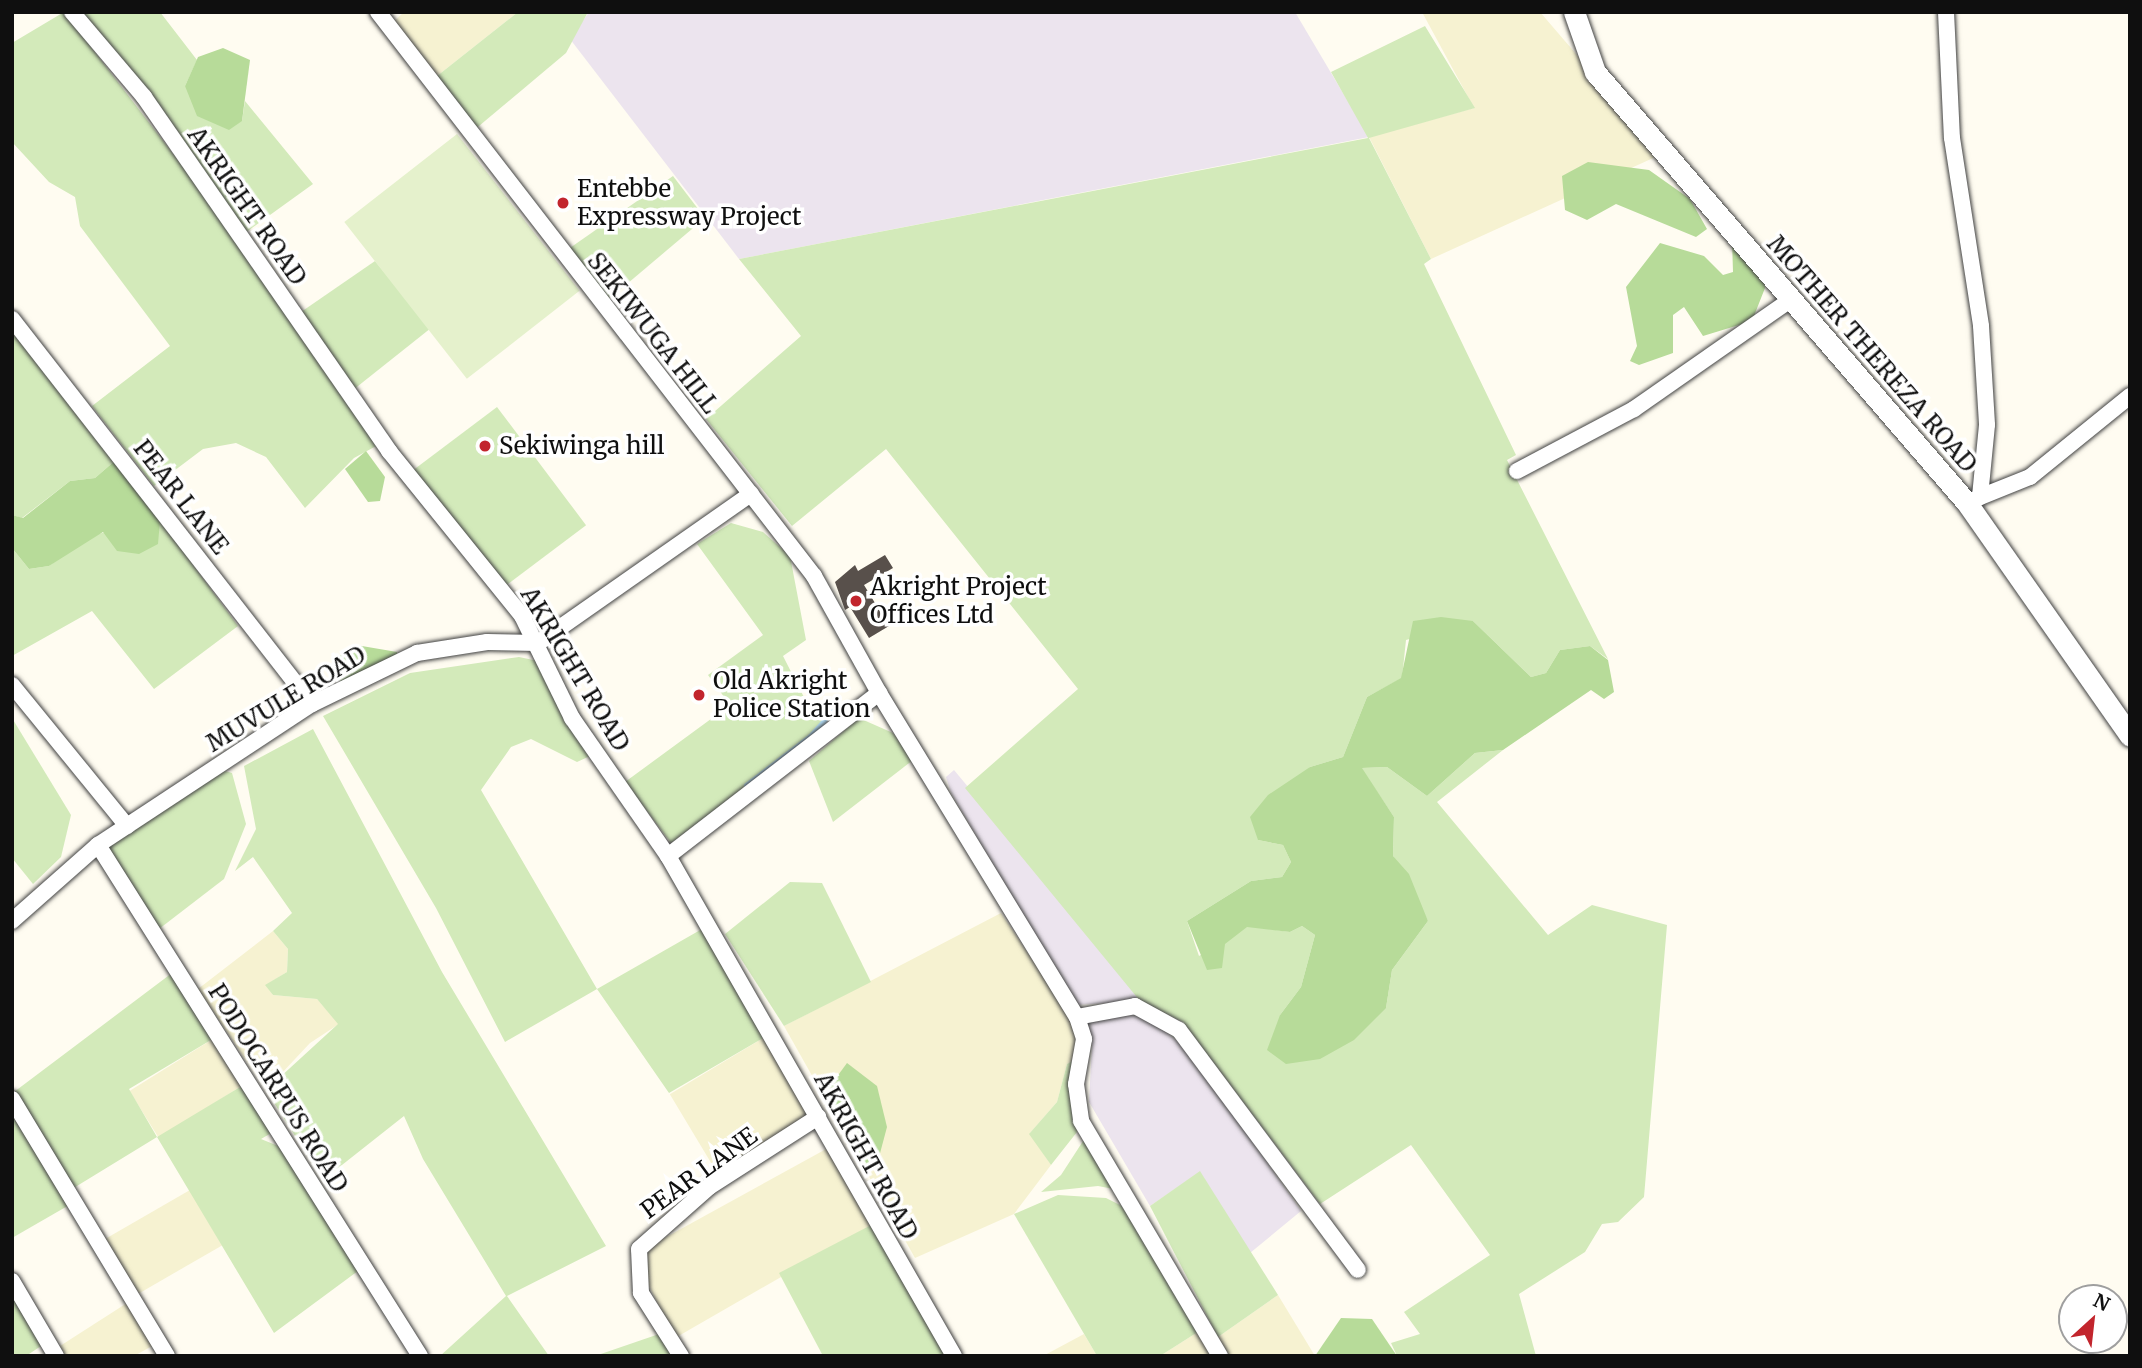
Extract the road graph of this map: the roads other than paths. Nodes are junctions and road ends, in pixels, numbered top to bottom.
1 (72, 12) edge
2 (378, 12) edge
3 (1574, 12) edge
4 (1946, 12) edge
5 (1789, 301) junction
6 (12, 319) edge
7 (2130, 396) edge
8 (1517, 471) dead end
9 (751, 494) junction
10 (1973, 500) junction
11 (538, 643) junction
12 (12, 685) edge
13 (879, 693) junction
14 (312, 705) junction
15 (2130, 736) edge
16 (127, 825) junction
17 (98, 845) junction
18 (668, 856) junction
19 (12, 921) edge
20 (1077, 1017) junction
21 (12, 1099) edge
22 (818, 1117) junction
23 (1358, 1270) dead end
24 (12, 1281) edge
25 (56, 1356) edge
26 (167, 1356) edge
27 (420, 1356) edge
28 (681, 1356) edge
29 (954, 1356) edge
30 (1220, 1356) edge

1 - 11 street, AKRIGHT ROAD
2 - 9 street, SEKIWUGA HILL
3 - 5 street, MOTHER THEREZA ROAD
4 - 10 street
5 - 8 street
5 - 10 street, MOTHER THEREZA ROAD
6 - 14 street, PEAR LANE
7 - 10 street
9 - 11 street
9 - 13 street, SEKIWUGA HILL
10 - 15 street, MOTHER THEREZA ROAD
11 - 14 street, MUVULE ROAD
11 - 18 street, AKRIGHT ROAD
12 - 16 street
13 - 18 street
13 - 20 street, SEKIWUGA HILL
14 - 16 street, MUVULE ROAD
16 - 17 street, MUVULE ROAD
17 - 19 street, MUVULE ROAD
17 - 27 street, PODOCARPUS ROAD
18 - 22 street, AKRIGHT ROAD
20 - 23 street
20 - 30 street
21 - 26 street
22 - 28 street, PEAR LANE
22 - 29 street, AKRIGHT ROAD
24 - 25 street

